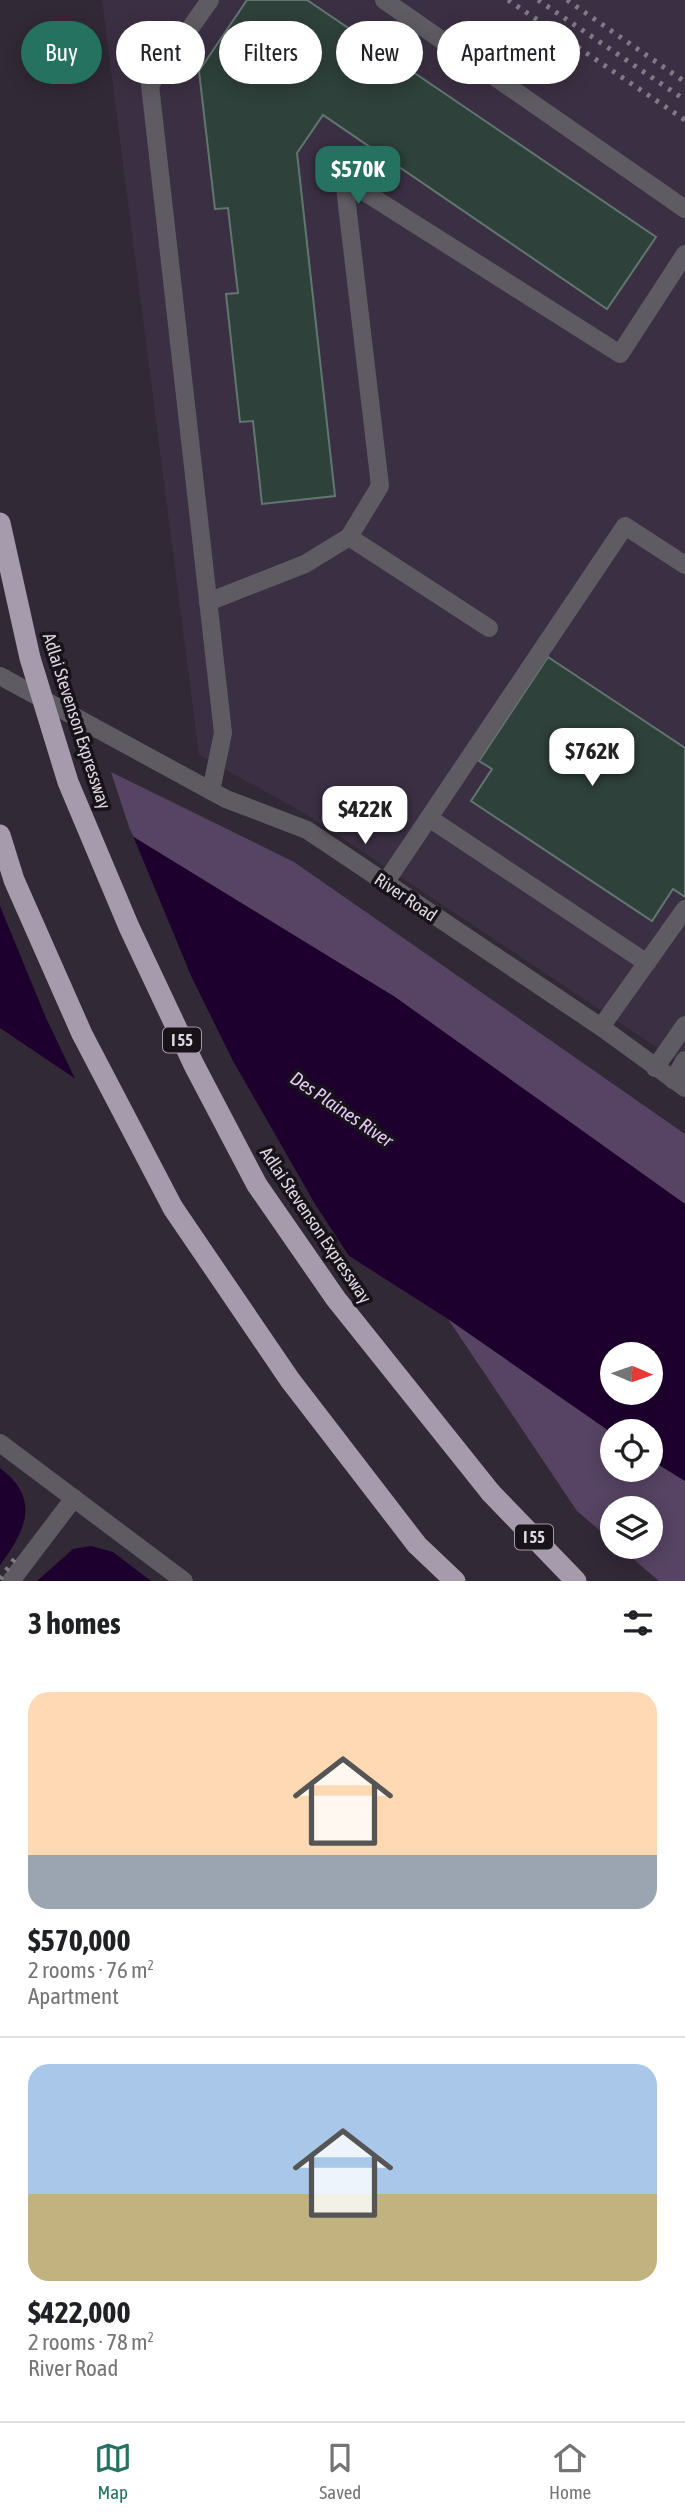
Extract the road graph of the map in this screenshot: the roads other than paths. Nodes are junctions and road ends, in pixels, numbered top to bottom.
1 (210, 0) edge
2 (384, 0) edge
3 (685, 209) edge
4 (685, 254) edge
5 (0, 523) edge
6 (349, 537) junction
7 (685, 565) edge
8 (208, 602) junction
9 (489, 628) dead end
10 (0, 676) edge
11 (211, 791) junction
12 (429, 818) junction
13 (0, 835) edge
14 (385, 883) junction
15 (685, 909) edge
16 (647, 963) junction
17 (685, 1026) edge
18 (601, 1027) junction
19 (685, 1060) edge
20 (656, 1068) junction
21 (679, 1084) edge
22 (0, 1443) edge
23 (74, 1498) junction
24 (11, 1581) edge
25 (184, 1581) edge
26 (455, 1581) edge
27 (576, 1581) edge

1 - 8 street
2 - 3 street
4 - 6 street
5 - 27 highway, Adlai Stevenson Expressway / I 55, bridge
6 - 8 street
6 - 9 street
7 - 12 street
8 - 11 street
10 - 11 street, River Road
11 - 14 street, River Road
12 - 14 street
12 - 16 street
13 - 26 highway
14 - 18 street, River Road
15 - 16 street
16 - 18 street
17 - 20 street
18 - 20 street, River Road
19 - 21 street
20 - 21 street, River Road
22 - 23 street
23 - 24 street
23 - 25 street

